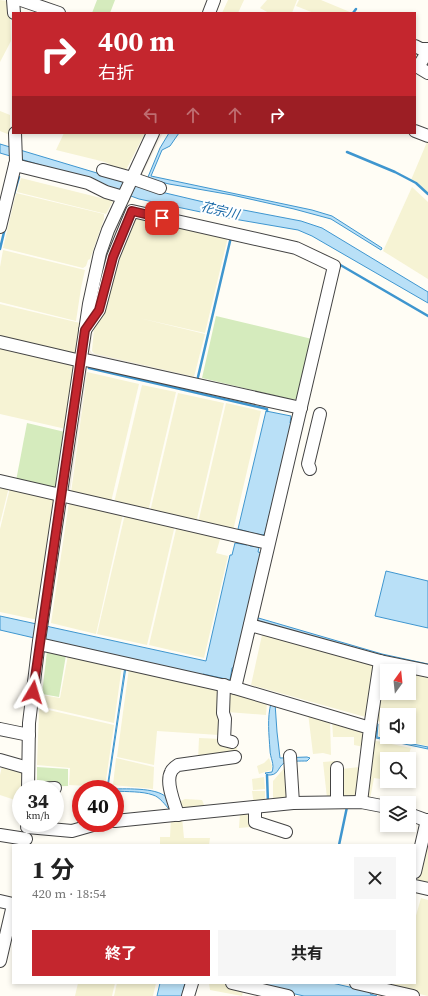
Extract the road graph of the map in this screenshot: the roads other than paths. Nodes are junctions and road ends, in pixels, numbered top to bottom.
1 (13, 0) edge
2 (214, 0) edge
3 (28, 1) edge
4 (14, 12) edge
5 (56, 12) edge
6 (208, 12) edge
7 (416, 46) edge
8 (428, 50) edge
9 (428, 73) edge
10 (416, 131) edge
11 (15, 134) edge
12 (153, 134) edge
13 (428, 136) edge
14 (15, 163) junction
15 (104, 170) dead end
16 (133, 179) junction
17 (160, 188) dead end
18 (123, 196) junction
19 (0, 227) edge
20 (85, 330) junction
21 (0, 342) edge
22 (81, 360) junction
23 (301, 408) junction
24 (320, 414) dead end
25 (310, 469) dead end
26 (0, 481) edge
27 (61, 495) junction
28 (268, 543) junction
29 (250, 625) junction
30 (39, 642) junction
31 (380, 662) junction
32 (428, 671) edge
33 (230, 686) junction
34 (370, 728) junction
35 (0, 729) edge
36 (28, 735) junction
37 (232, 742) dead end
38 (290, 756) dead end
39 (235, 757) dead end
40 (0, 760) edge
41 (28, 768) junction
42 (337, 768) dead end
43 (28, 780) edge
44 (337, 802) junction
45 (361, 802) junction
46 (293, 803) junction
47 (380, 806) edge
48 (255, 807) junction
49 (178, 815) junction
50 (416, 817) edge
51 (124, 820) edge
52 (427, 821) edge
53 (72, 831) edge
54 (286, 832) dead end
55 (26, 833) edge
56 (0, 835) edge
57 (416, 868) edge
58 (416, 886) edge
59 (428, 889) edge
60 (0, 902) edge
61 (12, 905) edge
62 (12, 909) edge
63 (7, 930) edge
64 (0, 961) edge
65 (192, 984) edge
66 (236, 984) edge
67 (361, 984) edge
68 (388, 990) edge
69 (188, 996) edge
70 (288, 996) edge
71 (413, 996) edge

1 - 4 street
2 - 6 street
3 - 5 street
7 - 8 street
8 - 9 street
10 - 13 street
11 - 14 street
12 - 16 street
14 - 18 street
14 - 19 street
15 - 16 street
16 - 17 street
16 - 18 street
18 - 20 street
20 - 22 street
20 - 23 street
21 - 22 street
22 - 23 street
22 - 27 street
23 - 28 street
24 - 25 street
26 - 27 street
27 - 28 street
27 - 30 street
28 - 29 street
29 - 31 street
29 - 33 street
30 - 33 street
30 - 36 street
31 - 32 street
31 - 34 street
33 - 34 street
33 - 37 street
34 - 45 street
35 - 36 street
36 - 41 street
38 - 46 street
39 - 49 street
40 - 41 street
41 - 43 street
42 - 44 street
44 - 45 street
44 - 46 street
45 - 47 street
46 - 48 street
48 - 49 street
48 - 54 street
49 - 51 street
50 - 52 street
52 - 57 street
53 - 55 street
55 - 56 street
58 - 59 street
60 - 61 street
62 - 63 street
63 - 64 street
65 - 69 street
66 - 70 street
67 - 68 street
68 - 71 street

